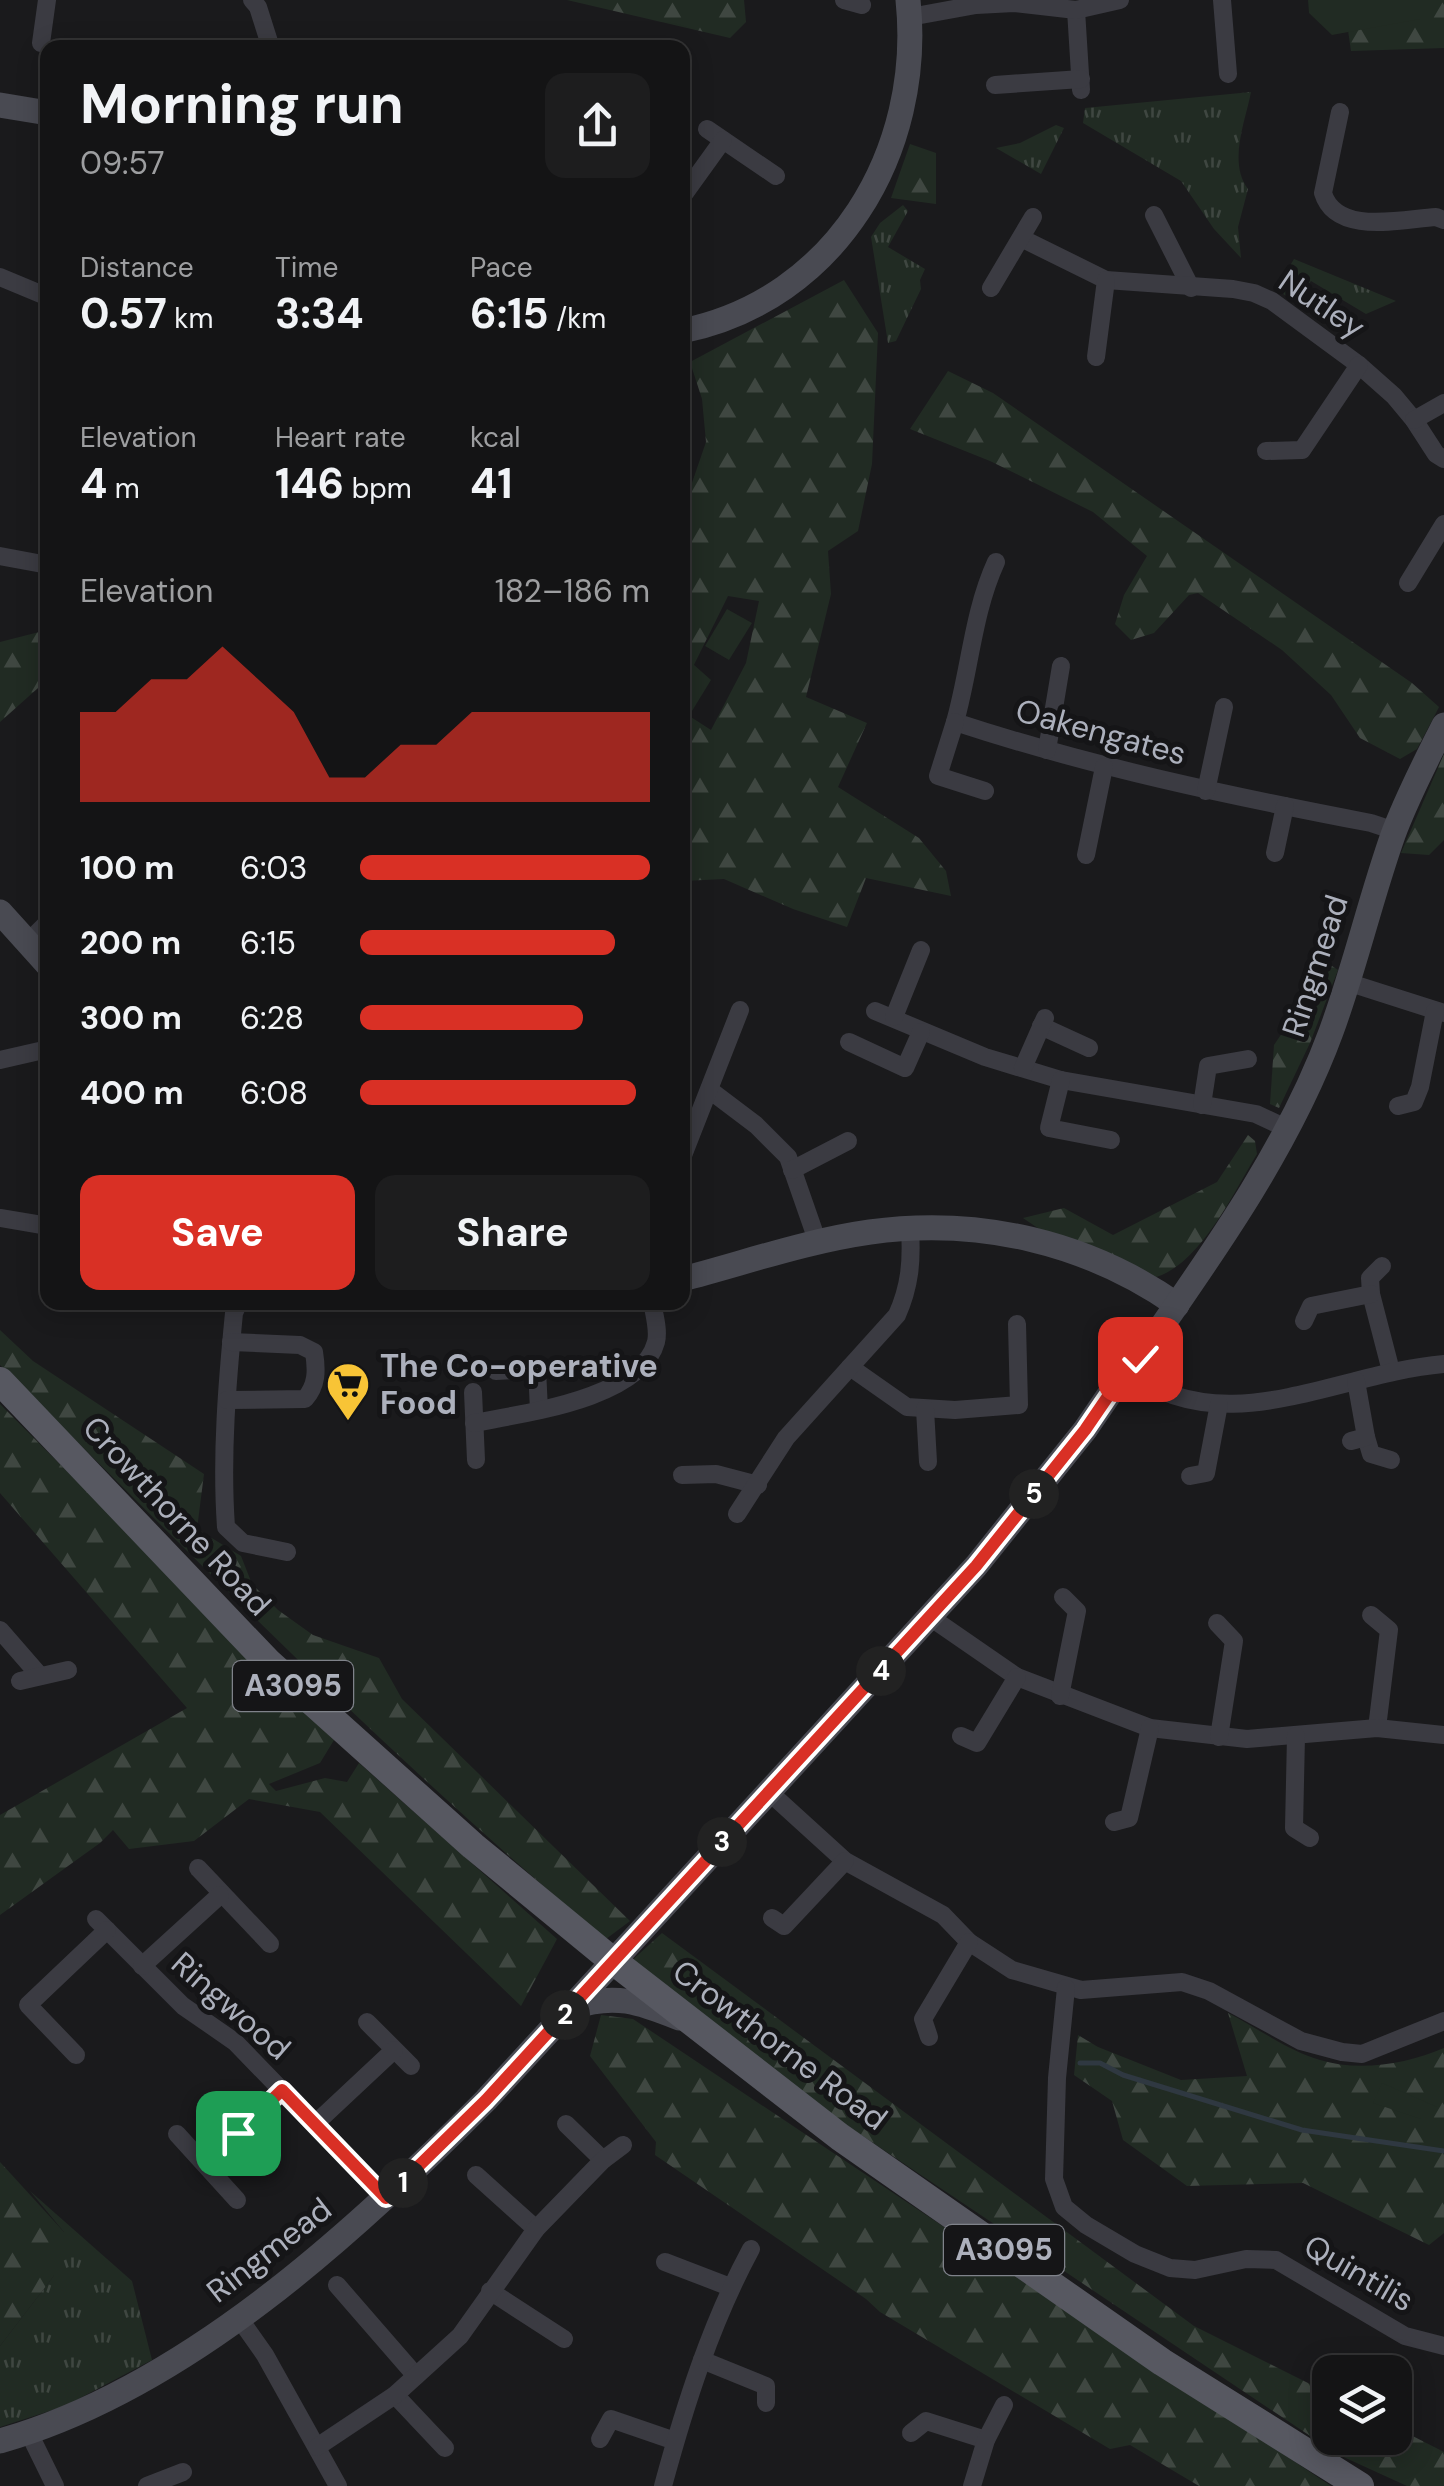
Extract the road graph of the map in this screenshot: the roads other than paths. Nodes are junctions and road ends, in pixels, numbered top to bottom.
1 (47, 0) edge
2 (252, 0) edge
3 (1120, 0) edge
4 (1222, 0) edge
5 (909, 9) edge
6 (1076, 10) junction
7 (41, 40) edge
8 (268, 40) edge
9 (1228, 74) dead end
10 (995, 85) dead end
11 (0, 105) edge
12 (40, 112) edge
13 (1340, 112) dead end
14 (776, 176) dead end
15 (690, 179) edge
16 (1154, 215) dead end
17 (1033, 217) dead end
18 (1444, 220) edge
19 (1021, 238) junction
20 (0, 278) edge
21 (1106, 280) junction
22 (991, 288) dead end
23 (1191, 288) junction
24 (40, 294) edge
25 (690, 329) edge
26 (1096, 358) dead end
27 (1359, 365) junction
28 (1444, 403) edge
29 (1414, 420) junction
30 (1266, 452) dead end
31 (1444, 459) edge
32 (1444, 524) edge
33 (0, 556) edge
34 (996, 562) dead end
35 (40, 564) edge
36 (1408, 583) dead end
37 (1061, 666) dead end
38 (1224, 707) dead end
39 (955, 722) junction
40 (1444, 724) edge
41 (1047, 750) junction
42 (1104, 768) junction
43 (985, 790) dead end
44 (1206, 791) junction
45 (1285, 806) junction
46 (1394, 831) junction
47 (1276, 853) dead end
48 (1086, 854) dead end
49 (0, 912) edge
50 (40, 930) edge
51 (27, 943) junction
52 (921, 950) dead end
53 (40, 957) edge
54 (1347, 982) junction
55 (740, 1010) dead end
56 (875, 1011) dead end
57 (1440, 1012) edge
58 (894, 1017) junction
59 (920, 1032) junction
60 (849, 1042) dead end
61 (1089, 1048) dead end
62 (40, 1051) edge
63 (1248, 1059) dead end
64 (0, 1060) edge
65 (1023, 1068) junction
66 (1062, 1080) junction
67 (711, 1091) junction
68 (1202, 1105) junction
69 (1398, 1106) dead end
70 (1288, 1128) junction
71 (690, 1140) edge
72 (1111, 1140) dead end
73 (848, 1141) dead end
74 (792, 1170) junction
75 (0, 1218) edge
76 (40, 1225) edge
77 (910, 1229) junction
78 (818, 1243) junction
79 (1382, 1266) dead end
80 (690, 1277) edge
81 (1371, 1294) junction
82 (1171, 1301) junction
83 (237, 1310) edge
84 (653, 1310) edge
85 (1304, 1322) dead end
86 (1016, 1324) dead end
87 (231, 1342) junction
88 (1444, 1364) edge
89 (850, 1366) junction
90 (1126, 1370) junction
91 (1390, 1370) junction
92 (496, 1371) dead end
93 (0, 1381) edge
94 (1356, 1381) junction
95 (473, 1392) dead end
96 (227, 1400) junction
97 (1220, 1404) junction
98 (925, 1409) junction
99 (539, 1410) junction
100 (474, 1423) junction
101 (476, 1460) dead end
102 (1391, 1460) dead end
103 (928, 1462) dead end
104 (682, 1475) dead end
105 (1190, 1476) dead end
106 (758, 1486) junction
107 (738, 1514) dead end
108 (287, 1552) dead end
109 (1063, 1597) dead end
110 (1371, 1615) dead end
111 (930, 1616) junction
112 (1217, 1623) dead end
113 (0, 1630) edge
114 (68, 1670) dead end
115 (40, 1676) junction
116 (1017, 1677) junction
117 (20, 1681) dead end
118 (1060, 1696) junction
119 (1150, 1728) junction
120 (1377, 1728) junction
121 (1444, 1735) edge
122 (961, 1736) dead end
123 (1296, 1736) junction
124 (1218, 1737) junction
125 (768, 1792) junction
126 (1114, 1822) dead end
127 (1310, 1838) dead end
128 (845, 1861) junction
129 (198, 1868) dead end
130 (220, 1894) junction
131 (772, 1918) dead end
132 (970, 1942) junction
133 (270, 1944) dead end
134 (614, 1961) junction
135 (142, 1966) junction
136 (1066, 1988) junction
137 (573, 2007) junction
138 (1444, 2021) edge
139 (367, 2022) dead end
140 (688, 2022) junction
141 (930, 2037) dead end
142 (394, 2050) junction
143 (76, 2056) dead end
144 (411, 2066) dead end
145 (282, 2090) junction
146 (316, 2124) junction
147 (566, 2124) dead end
148 (177, 2134) dead end
149 (622, 2145) dead end
150 (603, 2160) junction
151 (205, 2164) junction
152 (476, 2176) dead end
153 (386, 2198) junction
154 (237, 2200) dead end
155 (536, 2229) junction
156 (751, 2249) dead end
157 (666, 2262) dead end
158 (337, 2285) dead end
159 (730, 2287) junction
160 (490, 2290) junction
161 (239, 2318) junction
162 (564, 2339) dead end
163 (1444, 2346) edge
164 (702, 2360) junction
165 (416, 2376) junction
166 (395, 2395) junction
167 (766, 2403) dead end
168 (1004, 2405) dead end
169 (29, 2433) junction
170 (911, 2433) dead end
171 (600, 2439) dead end
172 (986, 2440) junction
173 (0, 2441) edge
174 (675, 2441) junction
175 (317, 2447) junction
176 (445, 2448) dead end
177 (183, 2472) dead end
178 (54, 2486) edge
179 (147, 2486) edge
180 (338, 2486) edge
181 (663, 2486) edge
182 (972, 2486) edge
183 (1360, 2486) edge

1 - 7 street
2 - 8 street
3 - 6 street
4 - 9 street
5 - 6 street
5 - 25 street
6 - 10 street
11 - 12 street
13 - 18 street
14 - 15 street
16 - 23 street
17 - 19 street
19 - 21 street, Nutley
19 - 22 street
20 - 24 street
21 - 23 street, Nutley
21 - 26 street
23 - 27 street, Nutley
27 - 29 street, Nutley
27 - 30 street, Nutley
28 - 29 street
29 - 31 street, Nutley
32 - 36 street
33 - 35 street
34 - 39 street
37 - 41 street
38 - 44 street
39 - 41 street, Oakengates
39 - 43 street
40 - 46 street, Ringmead
41 - 42 street, Oakengates
42 - 44 street, Oakengates
42 - 48 street
44 - 45 street, Oakengates
45 - 46 street, Oakengates
45 - 47 street
46 - 54 street, Ringmead
49 - 51 street
50 - 51 street
51 - 53 street
52 - 58 street
54 - 57 street
54 - 70 street, Ringmead
55 - 67 street
56 - 58 street
57 - 69 street
58 - 59 street
59 - 60 street
59 - 65 street
61 - 65 street
62 - 64 street
63 - 68 street
65 - 66 street
66 - 68 street
66 - 72 street
67 - 71 street
67 - 74 street
68 - 70 street
70 - 82 street, Ringmead
73 - 74 street
74 - 78 street
75 - 76 street
77 - 78 street
77 - 82 street
77 - 89 street
78 - 80 street
79 - 81 street
81 - 85 street
81 - 91 street
82 - 90 street, Ringmead
83 - 87 street
84 - 99 street
86 - 98 street
87 - 96 street
87 - 96 street
88 - 91 street
89 - 98 street
89 - 106 street
90 - 97 street
90 - 111 street, Ringmead
91 - 94 street
92 - 99 street
93 - 134 main road, Crowthorne Road / A3095
94 - 97 street
94 - 102 street
95 - 100 street
96 - 108 street
97 - 105 street
98 - 103 street
99 - 100 street
100 - 101 street
104 - 106 street
106 - 107 street
109 - 118 street
110 - 120 street
111 - 116 street
111 - 125 street, Ringmead
112 - 124 street
113 - 115 street
114 - 115 street
115 - 117 street
116 - 118 street
116 - 122 street
118 - 119 street
119 - 124 street
119 - 126 street
120 - 121 street
120 - 123 street
123 - 124 street
123 - 127 street
125 - 128 street
125 - 134 street, Ringmead
128 - 131 street
128 - 132 street
129 - 130 street
130 - 133 street
130 - 135 street, Ringwood
132 - 136 street
132 - 141 street
134 - 137 street, Ringmead
134 - 140 main road, Crowthorne Road / A3095
135 - 143 street, Ringwood
135 - 145 street, Ringwood
136 - 138 street
136 - 163 street, Quintilis
137 - 140 street
137 - 153 street, Ringmead
139 - 142 street
140 - 183 main road, Crowthorne Road / A3095
142 - 144 street
142 - 146 street
145 - 146 street, Ringwood
145 - 151 street, Ringwood
146 - 153 street, Ringwood
147 - 150 street
148 - 151 street
149 - 150 street
150 - 155 street
151 - 154 street
152 - 155 street
153 - 161 street, Ringmead
155 - 160 street
156 - 159 street
157 - 159 street
158 - 165 street
159 - 164 street
160 - 162 street
160 - 165 street
161 - 169 street, Ringmead
161 - 175 street
164 - 167 street
164 - 174 street
165 - 166 street
166 - 175 street
166 - 176 street
168 - 172 street
169 - 173 street, Ringmead
169 - 178 street
170 - 172 street
171 - 174 street
172 - 182 street
174 - 181 street
175 - 180 street
177 - 179 street

